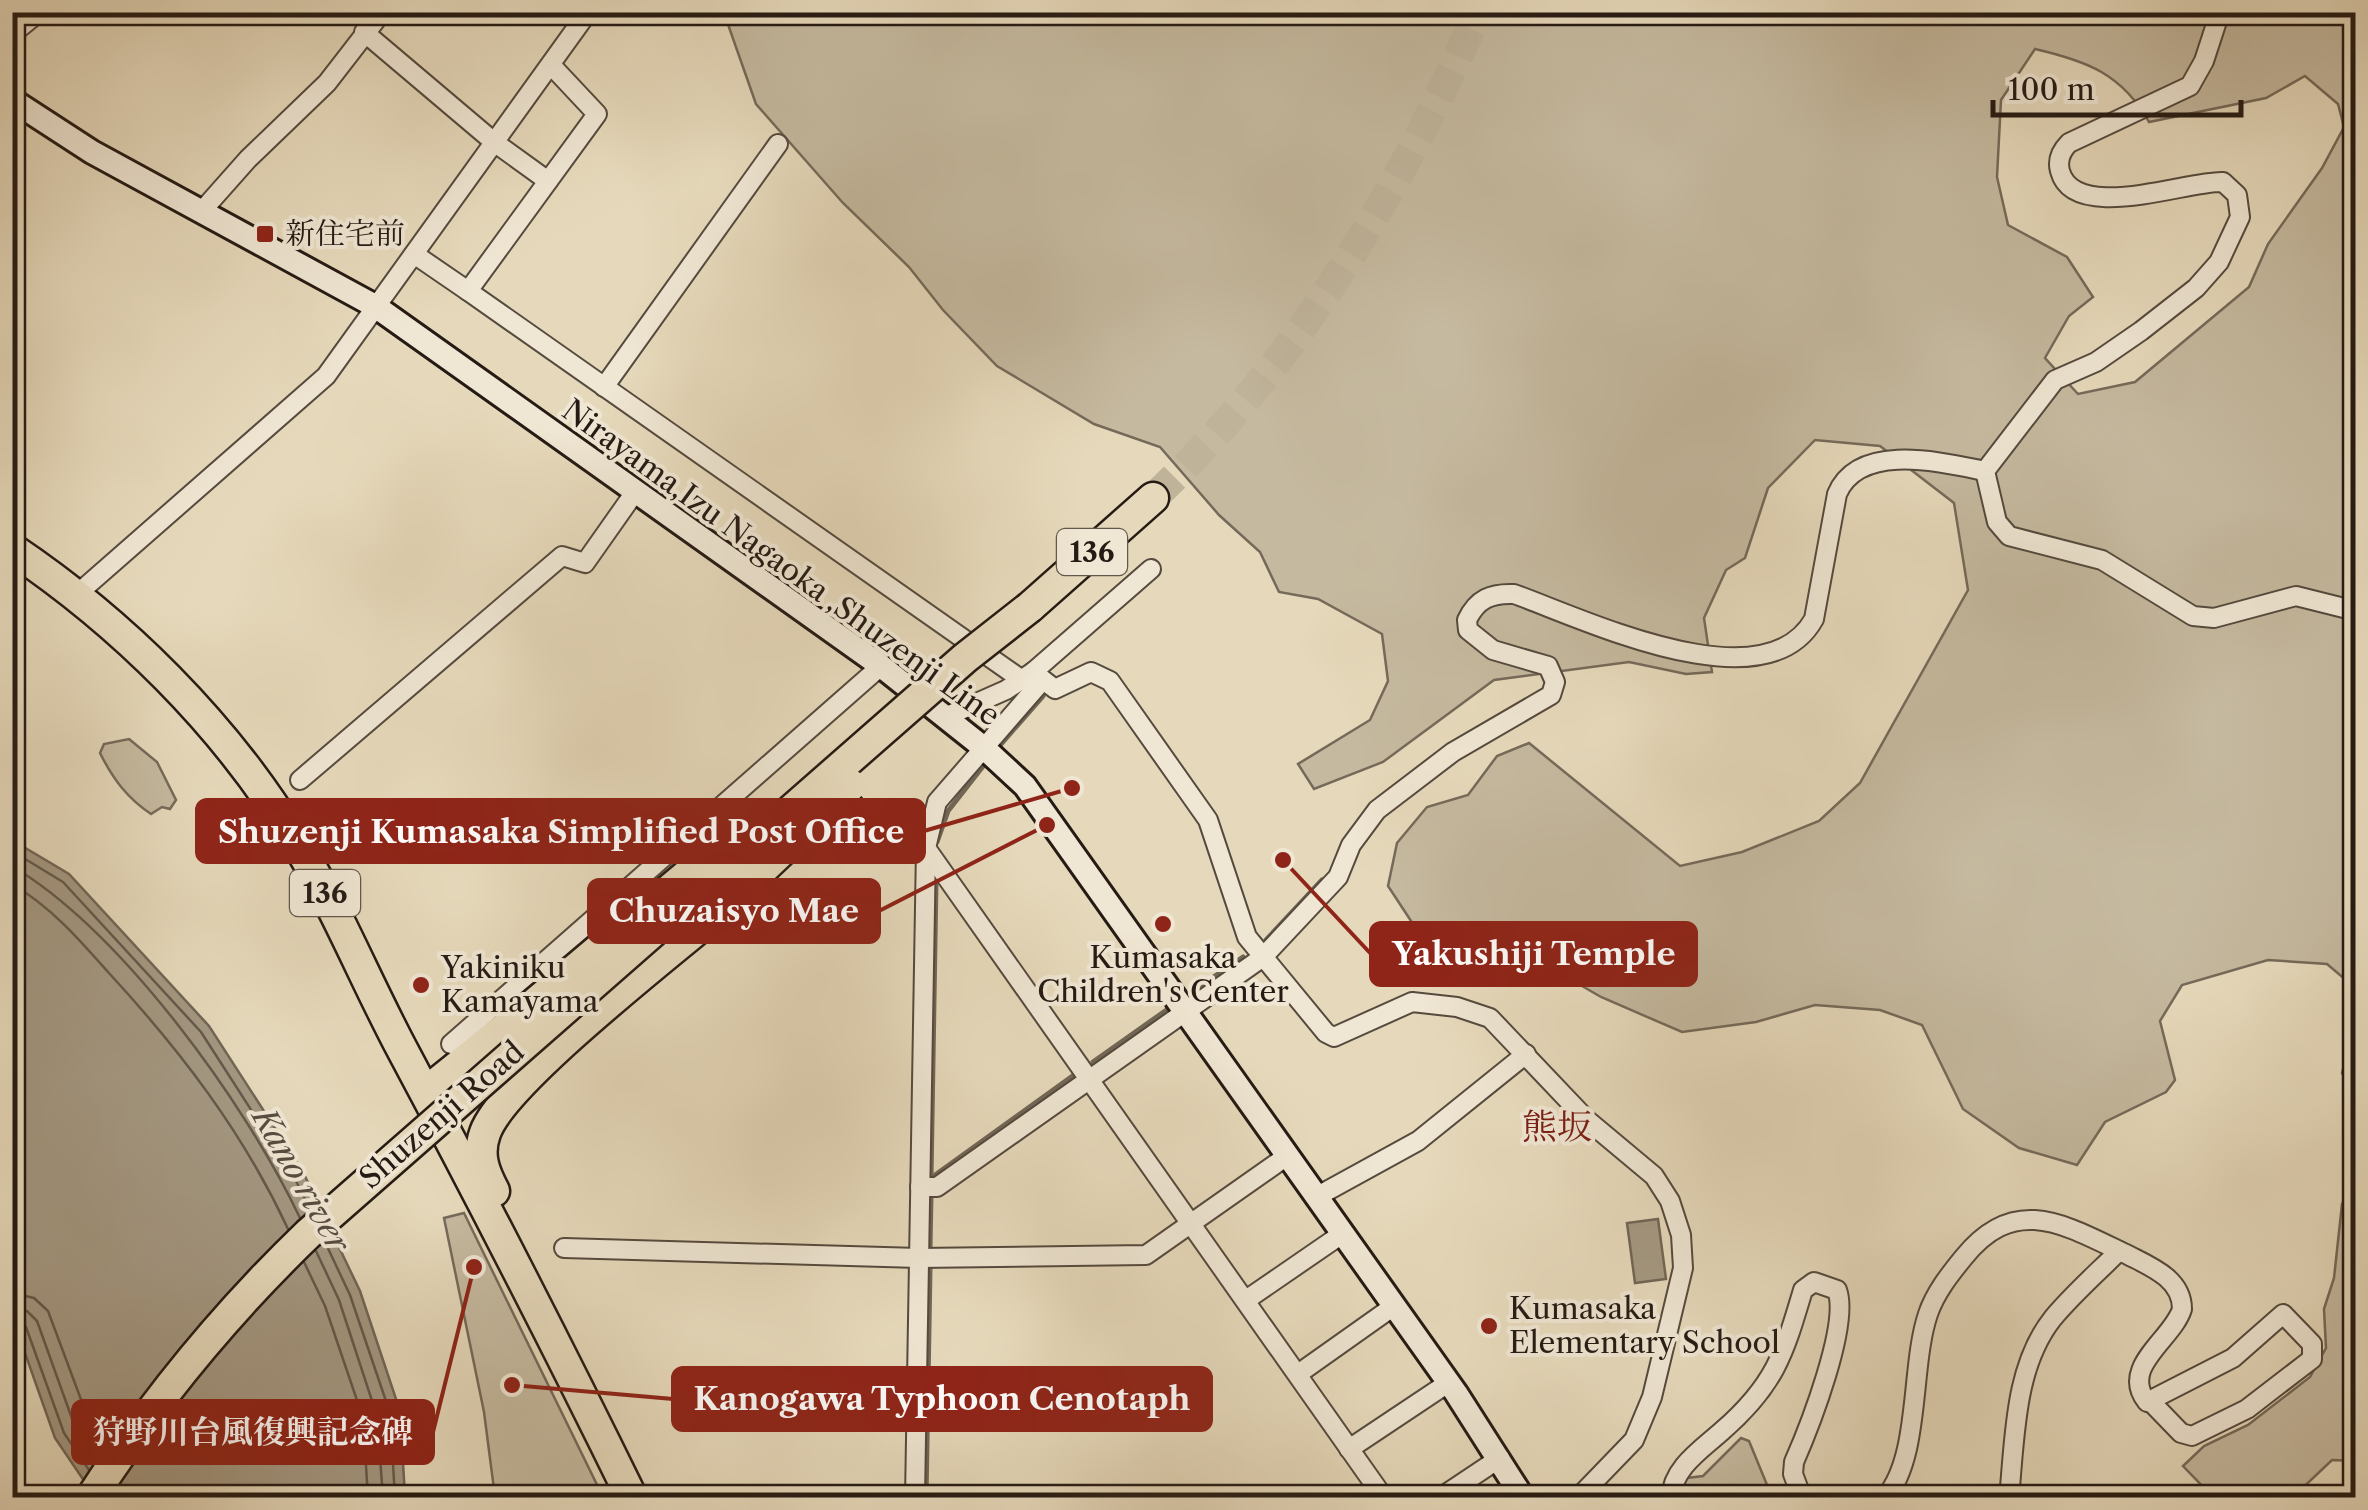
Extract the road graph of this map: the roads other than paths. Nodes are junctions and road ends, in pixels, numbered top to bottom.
1 (39, 12) edge
2 (382, 12) edge
3 (588, 12) edge
4 (2220, 12) edge
5 (364, 32) junction
6 (12, 34) edge
7 (551, 65) junction
8 (12, 100) edge
9 (494, 142) junction
10 (778, 144) dead end
11 (548, 182) junction
12 (201, 212) junction
13 (414, 254) junction
14 (468, 292) junction
15 (375, 306) junction
16 (604, 387) junction
17 (1985, 471) junction
18 (635, 492) junction
19 (1153, 498) tunnel mouth
20 (12, 549) edge
21 (1151, 569) dead end
22 (75, 596) junction
23 (1030, 606) junction
24 (2356, 611) edge
25 (965, 658) junction
26 (880, 666) junction
27 (1032, 678) junction
28 (944, 716) junction
29 (984, 748) junction
30 (300, 780) dead end
31 (926, 848) junction
32 (600, 913) junction
33 (1264, 957) junction
34 (1185, 1009) junction
35 (464, 1048) junction
36 (1526, 1054) junction
37 (1089, 1076) junction
38 (426, 1092) junction
39 (506, 1099) junction
40 (442, 1123) junction
41 (1287, 1156) junction
42 (920, 1187) junction
43 (1316, 1197) junction
44 (1192, 1223) junction
45 (1342, 1234) junction
46 (564, 1248) dead end
47 (2119, 1251) junction
48 (919, 1258) junction
49 (1246, 1300) junction
50 (1394, 1306) junction
51 (540, 1310) junction
52 (1298, 1374) junction
53 (1448, 1383) junction
54 (2152, 1403) junction
55 (1349, 1449) junction
56 (1500, 1458) junction
57 (92, 1498) edge
58 (632, 1498) edge
59 (914, 1498) edge
60 (1384, 1498) edge
61 (1440, 1498) edge
62 (1523, 1498) edge
63 (1578, 1498) edge
64 (1671, 1498) edge
65 (1802, 1498) edge
66 (1885, 1498) edge
67 (2008, 1498) edge

1 - 6 street
2 - 5 street
3 - 7 street
4 - 17 street
5 - 9 street
5 - 12 street
7 - 9 street
7 - 11 street
8 - 12 main road, Nirayama,Izu Nagaoka ,Shuzenji Line
9 - 11 street
9 - 13 street
10 - 16 street
11 - 14 street
12 - 15 main road, Nirayama,Izu Nagaoka ,Shuzenji Line
13 - 14 street
13 - 15 street
14 - 16 street
15 - 18 main road, Nirayama,Izu Nagaoka ,Shuzenji Line
15 - 22 street
16 - 27 street
17 - 24 street
17 - 33 street
18 - 26 main road, Nirayama,Izu Nagaoka ,Shuzenji Line
18 - 30 street
19 - 23 highway, Shuzenji Road / 136
20 - 22 highway, 136
21 - 27 street
22 - 38 highway, 136
23 - 25 highway, Shuzenji Road / 136, bridge
23 - 39 highway, bridge
25 - 35 highway, bridge
25 - 57 highway, Shuzenji Road / 136, bridge
26 - 28 main road, Nirayama,Izu Nagaoka ,Shuzenji Line
26 - 32 street
27 - 28 street
27 - 29 street
27 - 33 street
28 - 29 main road, Nirayama,Izu Nagaoka ,Shuzenji Line
29 - 31 street
29 - 34 main road, Nirayama,Izu Nagaoka ,Shuzenji Line
31 - 37 street
31 - 42 street
32 - 35 street
32 - 35 street
33 - 34 street
33 - 36 street
34 - 37 street
34 - 41 main road, Nirayama,Izu Nagaoka ,Shuzenji Line
35 - 38 highway
36 - 43 street
36 - 63 street
37 - 42 street
37 - 44 street
38 - 40 highway, 136
39 - 40 highway
39 - 51 highway
40 - 51 highway, 136
41 - 43 main road, Nirayama,Izu Nagaoka ,Shuzenji Line
41 - 44 street
42 - 48 street
43 - 45 main road, Nirayama,Izu Nagaoka ,Shuzenji Line
44 - 48 street
44 - 49 street
45 - 49 street
45 - 50 main road, Nirayama,Izu Nagaoka ,Shuzenji Line
46 - 48 street
47 - 54 street
47 - 66 street
47 - 67 street
48 - 59 street
49 - 52 street
50 - 52 street
50 - 53 main road, Nirayama,Izu Nagaoka ,Shuzenji Line
51 - 58 highway, 136
52 - 55 street
53 - 55 street
53 - 56 main road, Nirayama,Izu Nagaoka ,Shuzenji Line
54 - 54 street
55 - 60 street
56 - 61 street
56 - 62 main road, Nirayama,Izu Nagaoka ,Shuzenji Line
64 - 65 street

